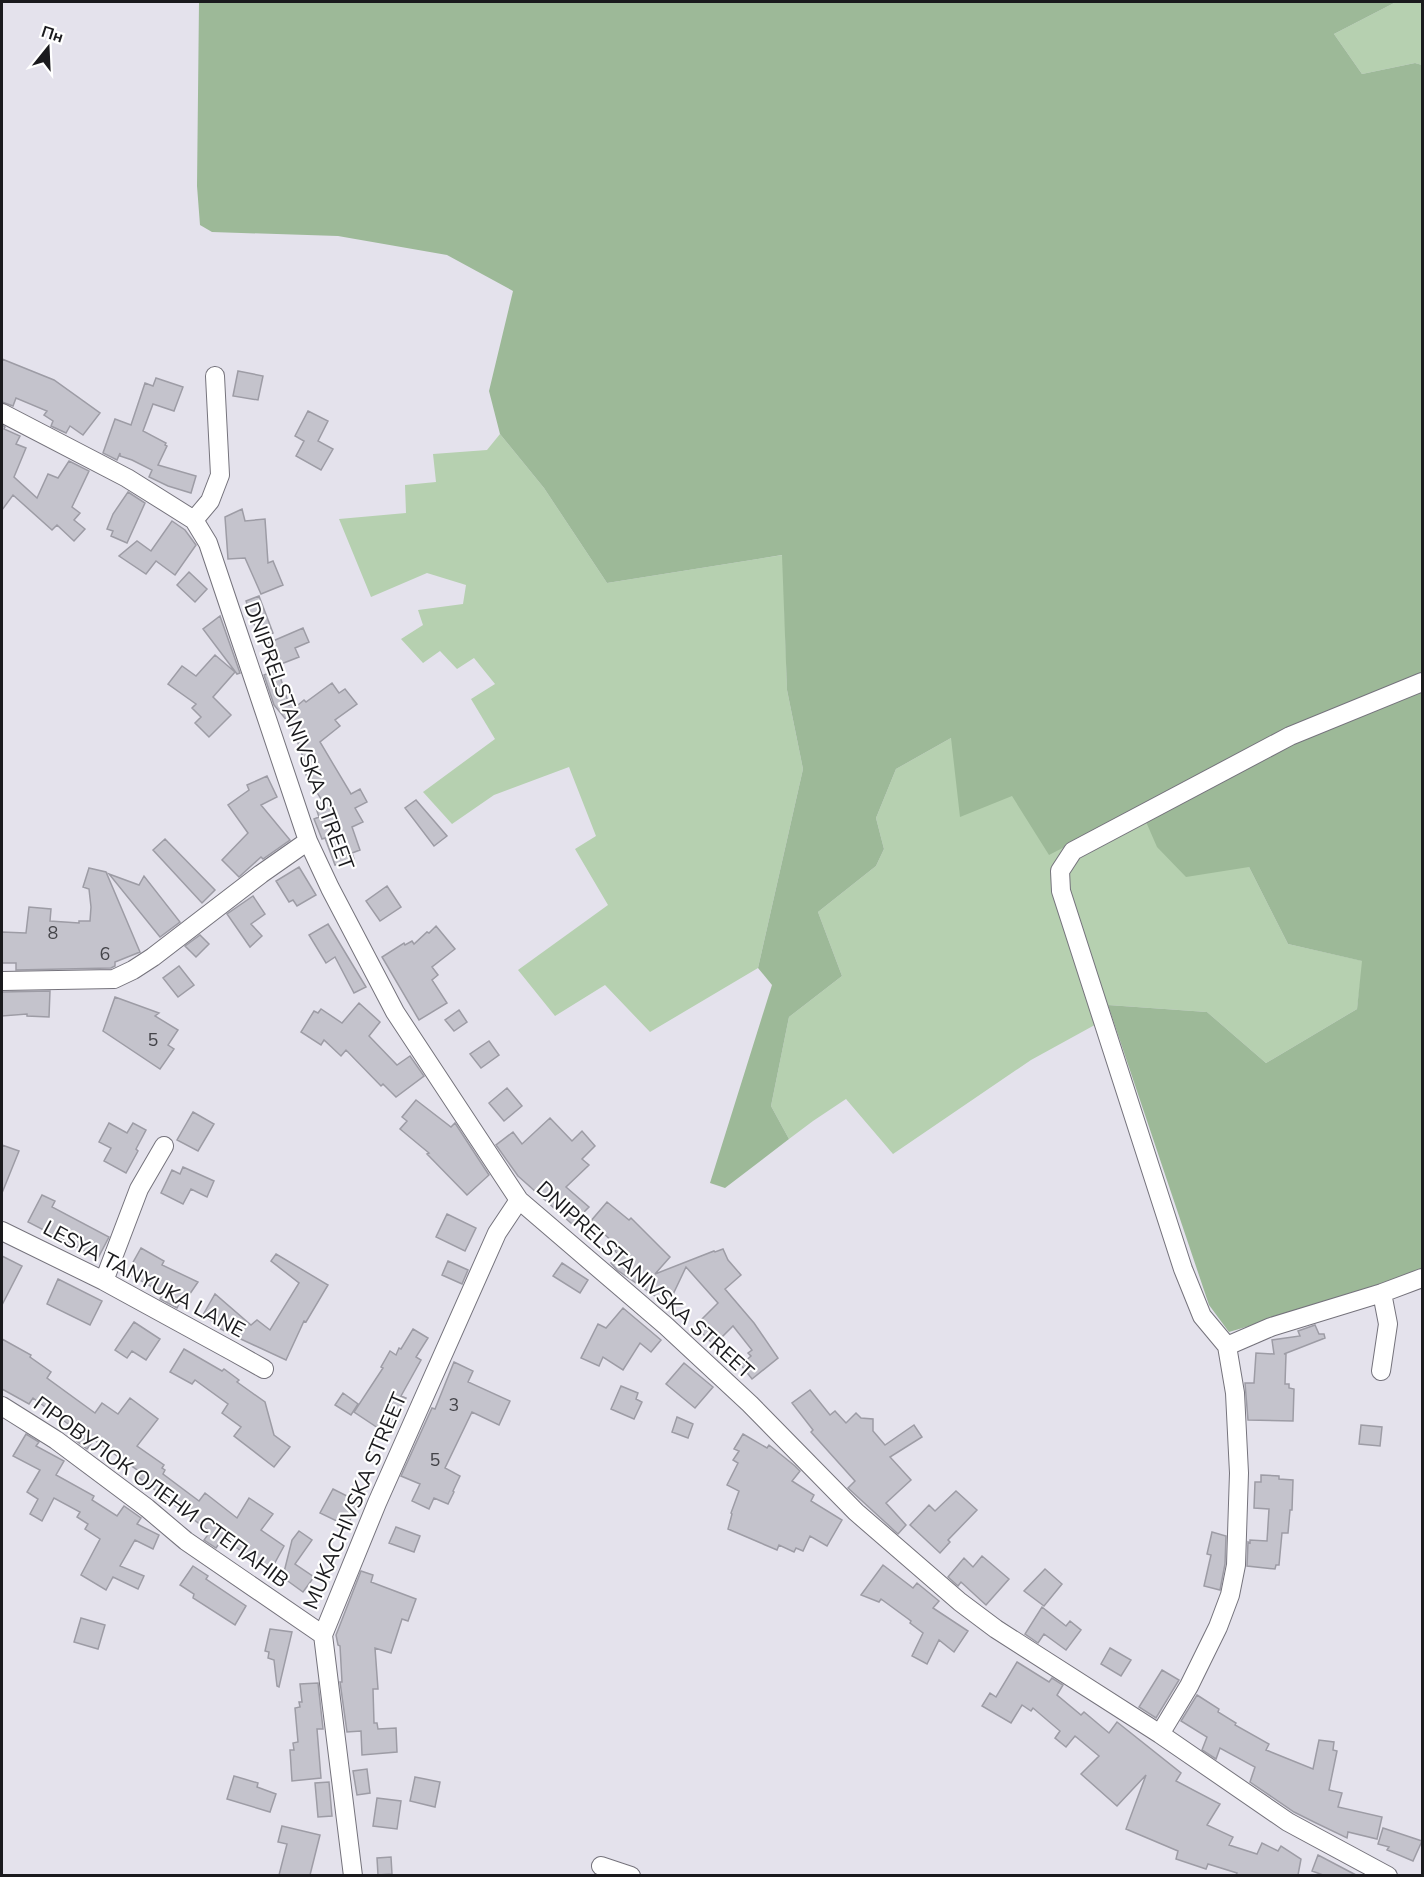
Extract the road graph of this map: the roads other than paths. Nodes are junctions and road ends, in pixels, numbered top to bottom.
1 (215, 376) dead end
2 (2, 413) edge
3 (194, 520) junction
4 (1422, 682) edge
5 (308, 841) junction
6 (2, 981) edge
7 (164, 1146) dead end
8 (519, 1200) junction
9 (2, 1231) edge
10 (1422, 1278) edge
11 (104, 1281) junction
12 (1382, 1293) junction
13 (1227, 1346) junction
14 (264, 1370) dead end
15 (1381, 1371) dead end
16 (2, 1406) edge
17 (323, 1635) junction
18 (1160, 1734) junction
19 (601, 1866) dead end
20 (353, 1875) edge
21 (631, 1875) edge
22 (1388, 1875) edge

1 - 3 street
2 - 3 street, DNIPRELSTANIVSKA STREET
3 - 5 street, DNIPRELSTANIVSKA STREET
4 - 13 street
5 - 6 street
5 - 8 street, DNIPRELSTANIVSKA STREET
7 - 11 street
8 - 17 street, MUKACHIVSKA STREET
8 - 18 street, DNIPRELSTANIVSKA STREET
9 - 11 street, LESYA TANYUKA LANE
10 - 12 street
11 - 14 street, LESYA TANYUKA LANE
12 - 13 street
12 - 15 street
13 - 18 street
16 - 17 street, ПРОВУЛОК ОЛЕНИ СТЕПАНІВ
17 - 20 street, MUKACHIVSKA STREET
18 - 22 street, DNIPRELSTANIVSKA STREET
19 - 21 street

